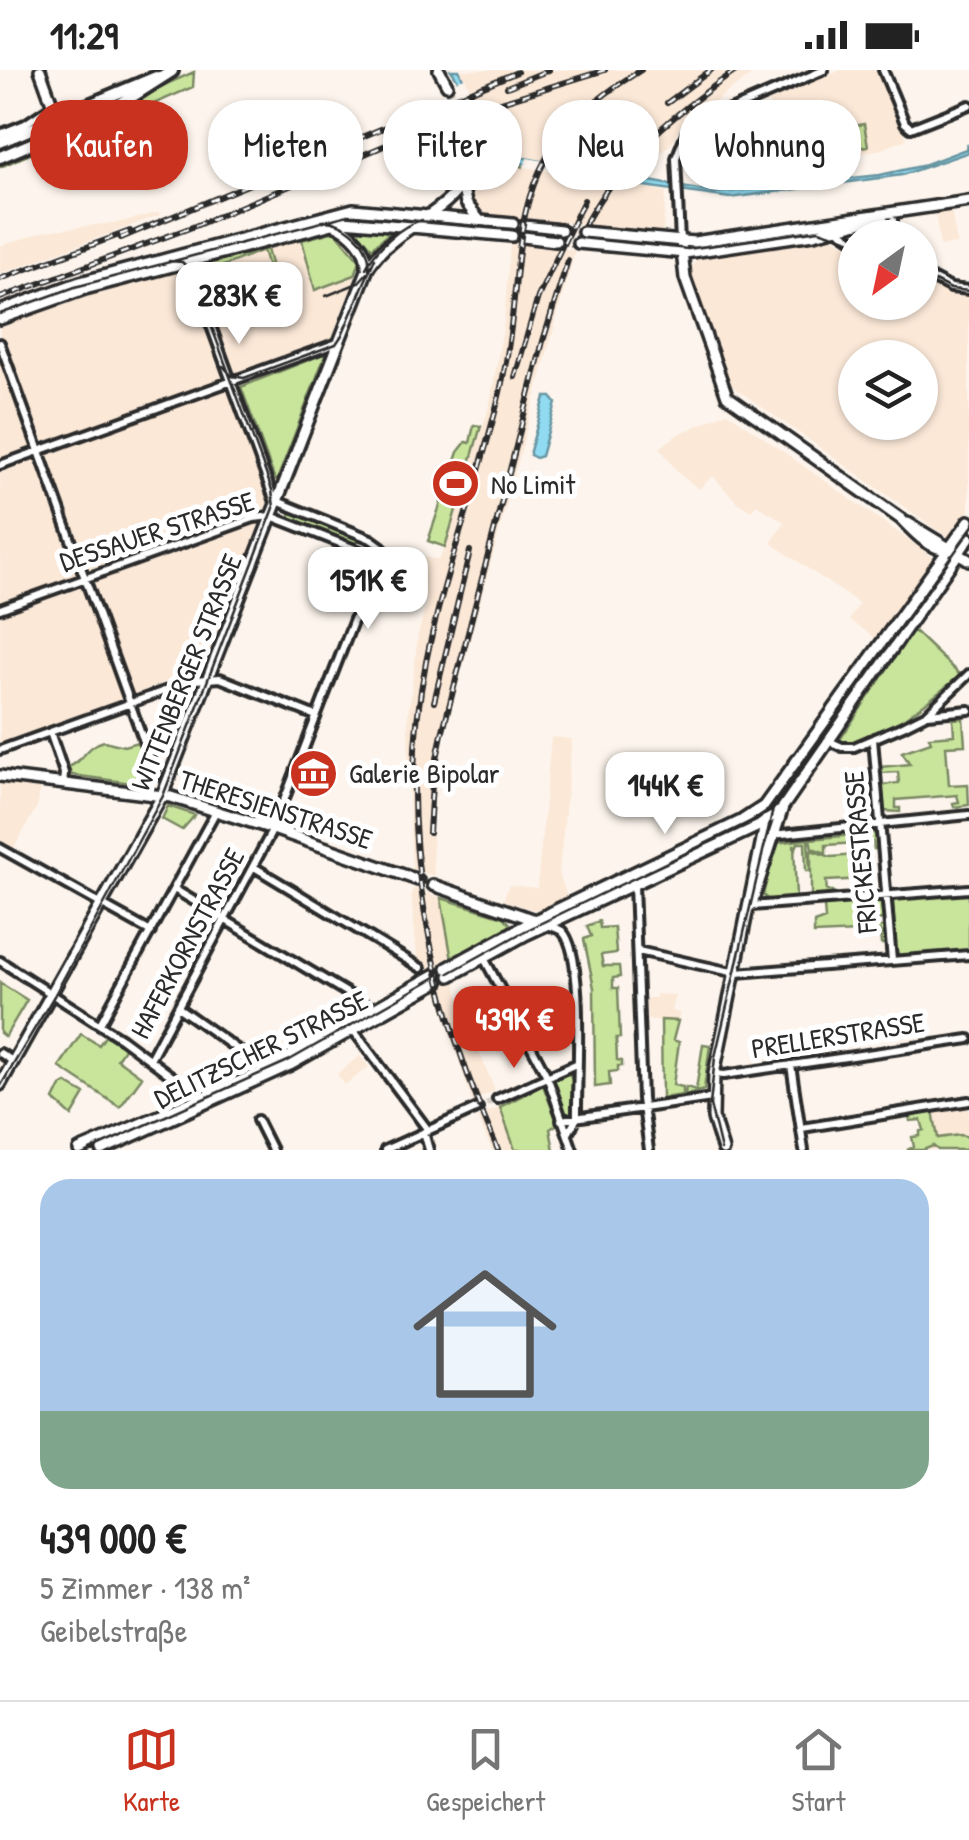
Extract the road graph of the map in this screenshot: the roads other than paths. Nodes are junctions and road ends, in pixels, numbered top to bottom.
1 (40, 70) edge
2 (439, 70) edge
3 (824, 70) edge
4 (883, 70) edge
5 (174, 71) edge
6 (447, 85) tunnel mouth
7 (50, 100) edge
8 (98, 100) edge
9 (128, 100) edge
10 (969, 105) edge
11 (30, 121) edge
12 (30, 129) edge
13 (0, 134) edge
14 (0, 142) edge
15 (30, 144) edge
16 (0, 157) edge
17 (458, 190) edge
18 (464, 190) edge
19 (969, 201) edge
20 (894, 216) junction
21 (868, 220) edge
22 (876, 220) edge
23 (893, 220) edge
24 (420, 221) junction
25 (480, 221) junction
26 (334, 224) junction
27 (838, 224) edge
28 (838, 225) edge
29 (561, 230) tunnel mouth
30 (583, 232) tunnel mouth
31 (556, 241) tunnel mouth
32 (680, 242) junction
33 (578, 243) tunnel mouth
34 (681, 254) junction
35 (187, 258) junction
36 (367, 270) junction
37 (938, 281) edge
38 (969, 290) edge
39 (0, 311) edge
40 (0, 319) edge
41 (0, 343) edge
42 (338, 343) junction
43 (232, 382) junction
44 (39, 451) junction
45 (0, 465) edge
46 (277, 502) junction
47 (271, 516) junction
48 (969, 521) edge
49 (969, 538) edge
50 (953, 552) junction
51 (378, 558) junction
52 (969, 560) edge
53 (85, 578) junction
54 (0, 608) edge
55 (969, 674) edge
56 (209, 678) junction
57 (940, 702) junction
58 (130, 703) junction
59 (968, 710) edge
60 (948, 712) junction
61 (927, 714) junction
62 (316, 716) junction
63 (968, 719) edge
64 (50, 732) junction
65 (829, 740) junction
66 (873, 740) junction
67 (0, 750) edge
68 (0, 776) edge
69 (156, 776) dead end
70 (63, 784) junction
71 (140, 793) junction
72 (162, 796) junction
73 (774, 797) junction
74 (783, 807) junction
75 (216, 811) junction
76 (969, 815) edge
77 (152, 817) junction
78 (766, 822) junction
79 (881, 823) junction
80 (274, 829) junction
81 (767, 836) junction
82 (732, 837) junction
83 (0, 848) edge
84 (254, 867) junction
85 (418, 880) dead end
86 (634, 884) junction
87 (432, 885) dead end
88 (174, 889) junction
89 (969, 889) edge
90 (887, 895) junction
91 (103, 905) junction
92 (751, 906) junction
93 (513, 913) junction
94 (560, 919) junction
95 (226, 920) junction
96 (535, 920) junction
97 (547, 924) junction
98 (514, 931) junction
99 (151, 932) junction
100 (562, 932) junction
101 (638, 951) junction
102 (969, 955) edge
103 (484, 958) junction
104 (0, 961) edge
105 (892, 961) junction
106 (422, 968) dead end
107 (735, 973) junction
108 (53, 995) junction
109 (180, 1008) junction
110 (372, 1008) junction
111 (100, 1024) junction
112 (354, 1031) junction
113 (969, 1038) edge
114 (0, 1052) edge
115 (150, 1060) junction
116 (14, 1062) junction
117 (576, 1064) junction
118 (791, 1065) junction
119 (262, 1072) junction
120 (714, 1074) junction
121 (547, 1076) junction
122 (0, 1085) edge
123 (201, 1098) junction
124 (712, 1098) junction
125 (497, 1099) tunnel mouth
126 (969, 1101) edge
127 (643, 1107) junction
128 (478, 1108) tunnel mouth
129 (577, 1118) junction
130 (258, 1120) dead end
131 (561, 1120) junction
132 (802, 1128) junction
133 (426, 1131) junction
134 (569, 1132) junction
135 (80, 1150) edge
136 (102, 1150) edge
137 (272, 1150) edge
138 (385, 1150) edge
139 (429, 1150) edge
140 (573, 1150) edge
141 (649, 1150) edge
142 (723, 1150) edge
143 (804, 1150) edge

1 - 7 main road
2 - 6 main road
3 - 32 street
4 - 10 street
5 - 8 main road
5 - 9 main road
11 - 13 street
12 - 14 main road
15 - 16 main road
17 - 24 main road, WITTENBERGER STRASSE
18 - 25 main road
19 - 20 main road
20 - 21 main road
20 - 22 main road
20 - 23 street
24 - 25 main road
24 - 26 main road
24 - 31 main road
24 - 35 main road
24 - 36 main road, WITTENBERGER STRASSE
25 - 29 main road
26 - 35 main road
26 - 36 main road
27 - 32 main road
28 - 34 main road
30 - 32 main road
32 - 34 main road
33 - 34 main road
34 - 50 main road
35 - 39 main road
35 - 40 main road
35 - 43 street
36 - 42 main road, WITTENBERGER STRASSE
37 - 38 street
41 - 44 street
42 - 43 street
42 - 46 main road, WITTENBERGER STRASSE
43 - 44 street
43 - 46 street
44 - 45 street
44 - 53 street
46 - 47 main road, WITTENBERGER STRASSE
46 - 51 street, DESSAUER STRASSE
47 - 51 street, DESSAUER STRASSE
47 - 53 street, DESSAUER STRASSE
47 - 56 main road, WITTENBERGER STRASSE
48 - 50 main road
49 - 50 main road
50 - 52 main road
50 - 65 main road
50 - 73 main road
51 - 62 street, HAFERKORNSTRASSE
53 - 54 street, DESSAUER STRASSE
53 - 58 street
55 - 57 street
56 - 58 street
56 - 62 street
56 - 72 main road, WITTENBERGER STRASSE
57 - 60 street
57 - 61 street
58 - 64 street
58 - 69 street
59 - 60 street
59 - 63 street
60 - 61 street
61 - 66 street
62 - 80 street, HAFERKORNSTRASSE
64 - 67 street
64 - 70 street
65 - 66 street
65 - 74 main road
66 - 79 street, FRICKESTRASSE
68 - 70 main road, THERESIENSTRASSE
70 - 71 main road, THERESIENSTRASSE
71 - 72 main road, THERESIENSTRASSE
71 - 77 main road
72 - 75 main road, THERESIENSTRASSE
72 - 77 main road, WITTENBERGER STRASSE
73 - 78 main road
73 - 96 main road
74 - 78 main road
74 - 81 main road
75 - 80 main road, THERESIENSTRASSE
75 - 88 street
76 - 79 street
77 - 91 main road, WITTENBERGER STRASSE
78 - 81 main road
78 - 82 main road
79 - 81 street
79 - 90 street, FRICKESTRASSE
80 - 84 street, HAFERKORNSTRASSE
80 - 85 main road, THERESIENSTRASSE
81 - 82 main road
81 - 92 main road
82 - 86 main road
83 - 91 street
84 - 95 street, HAFERKORNSTRASSE
84 - 106 street
86 - 94 main road
86 - 101 street
87 - 93 main road
88 - 95 street
88 - 99 street
89 - 90 street
90 - 92 street
90 - 105 street, FRICKESTRASSE
91 - 99 street
91 - 108 main road, WITTENBERGER STRASSE
92 - 107 main road
93 - 96 main road
93 - 98 main road
94 - 97 main road
94 - 100 street
95 - 109 street, HAFERKORNSTRASSE
95 - 110 street
96 - 97 main road
96 - 98 main road
97 - 100 street
97 - 103 main road
98 - 103 main road
99 - 111 street
100 - 117 street
101 - 107 street
101 - 127 street
102 - 105 street
103 - 121 street
104 - 108 street
105 - 107 street
107 - 120 main road
108 - 111 street
108 - 116 main road, WITTENBERGER STRASSE
109 - 115 street, HAFERKORNSTRASSE
109 - 119 street
110 - 112 main road, DELITZSCHER STRASSE
110 - 119 main road, DELITZSCHER STRASSE
111 - 115 street
112 - 133 street
112 - 136 main road, DELITZSCHER STRASSE
113 - 118 street, PRELLERSTRASSE
114 - 116 street
115 - 123 street
116 - 122 main road, WITTENBERGER STRASSE
117 - 121 street
117 - 129 street
118 - 120 street, PRELLERSTRASSE
118 - 132 street
119 - 123 main road, DELITZSCHER STRASSE
120 - 124 main road
121 - 125 street
121 - 131 street
123 - 135 main road, DELITZSCHER STRASSE
124 - 127 street
124 - 142 main road
126 - 132 street
127 - 129 street
127 - 141 street
128 - 133 street
129 - 131 street
129 - 134 street
130 - 137 street
131 - 134 street
132 - 143 street
133 - 138 street
133 - 139 street
134 - 140 street

